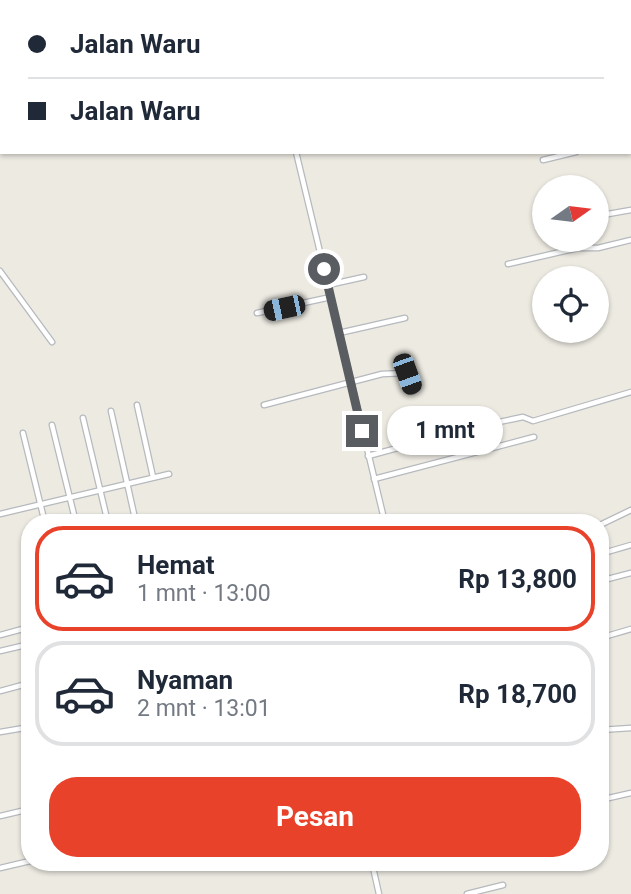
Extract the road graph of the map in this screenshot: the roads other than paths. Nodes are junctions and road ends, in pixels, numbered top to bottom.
1 (296, 154) edge
2 (568, 154) edge
3 (543, 160) dead end
4 (631, 210) edge
5 (609, 214) edge
6 (631, 240) edge
7 (508, 264) dead end
8 (0, 271) edge
9 (364, 277) dead end
10 (328, 285) junction
11 (331, 297) junction
12 (257, 313) dead end
13 (405, 318) dead end
14 (339, 333) junction
15 (52, 342) dead end
16 (351, 384) junction
17 (414, 391) dead end
18 (631, 392) edge
19 (136, 405) dead end
20 (264, 405) dead end
21 (111, 411) dead end
22 (83, 418) dead end
23 (52, 425) dead end
24 (23, 433) dead end
25 (534, 437) dead end
26 (368, 456) junction
27 (169, 474) dead end
28 (153, 477) junction
29 (374, 479) junction
30 (127, 484) junction
31 (100, 490) junction
32 (70, 497) junction
33 (41, 504) junction
34 (631, 510) edge
35 (0, 514) edge
36 (43, 514) edge
37 (74, 514) edge
38 (105, 514) edge
39 (134, 514) edge
40 (383, 514) edge
41 (609, 521) edge
42 (631, 545) edge
43 (609, 551) edge
44 (631, 572) edge
45 (609, 578) edge
46 (21, 629) edge
47 (631, 629) edge
48 (0, 635) edge
49 (609, 635) edge
50 (21, 646) edge
51 (0, 651) edge
52 (21, 685) edge
53 (0, 691) edge
54 (21, 728) edge
55 (631, 728) edge
56 (609, 729) edge
57 (0, 732) edge
58 (631, 793) edge
59 (609, 798) edge
60 (21, 811) edge
61 (0, 816) edge
62 (21, 863) edge
63 (0, 868) edge
64 (374, 871) edge
65 (503, 885) dead end
66 (379, 894) edge
67 (467, 894) edge

1 - 10 street
2 - 3 street
4 - 5 street
6 - 7 street
8 - 15 street
9 - 10 street
10 - 11 street
11 - 12 street
11 - 14 street
13 - 14 street
14 - 16 street
16 - 17 street
16 - 20 street
16 - 26 street
18 - 26 street
19 - 28 street
21 - 30 street
22 - 31 street
23 - 32 street
24 - 33 street
25 - 29 street
26 - 29 street
27 - 28 street
28 - 30 street
29 - 40 street
30 - 31 street
30 - 39 street
31 - 32 street
31 - 38 street
32 - 33 street
32 - 37 street
33 - 35 street
33 - 36 street
34 - 41 street
42 - 43 street
44 - 45 street
46 - 48 street
47 - 49 street
50 - 51 street
52 - 53 street
54 - 57 street
55 - 56 street
58 - 59 street
60 - 61 street
62 - 63 street
64 - 66 street
65 - 67 street

